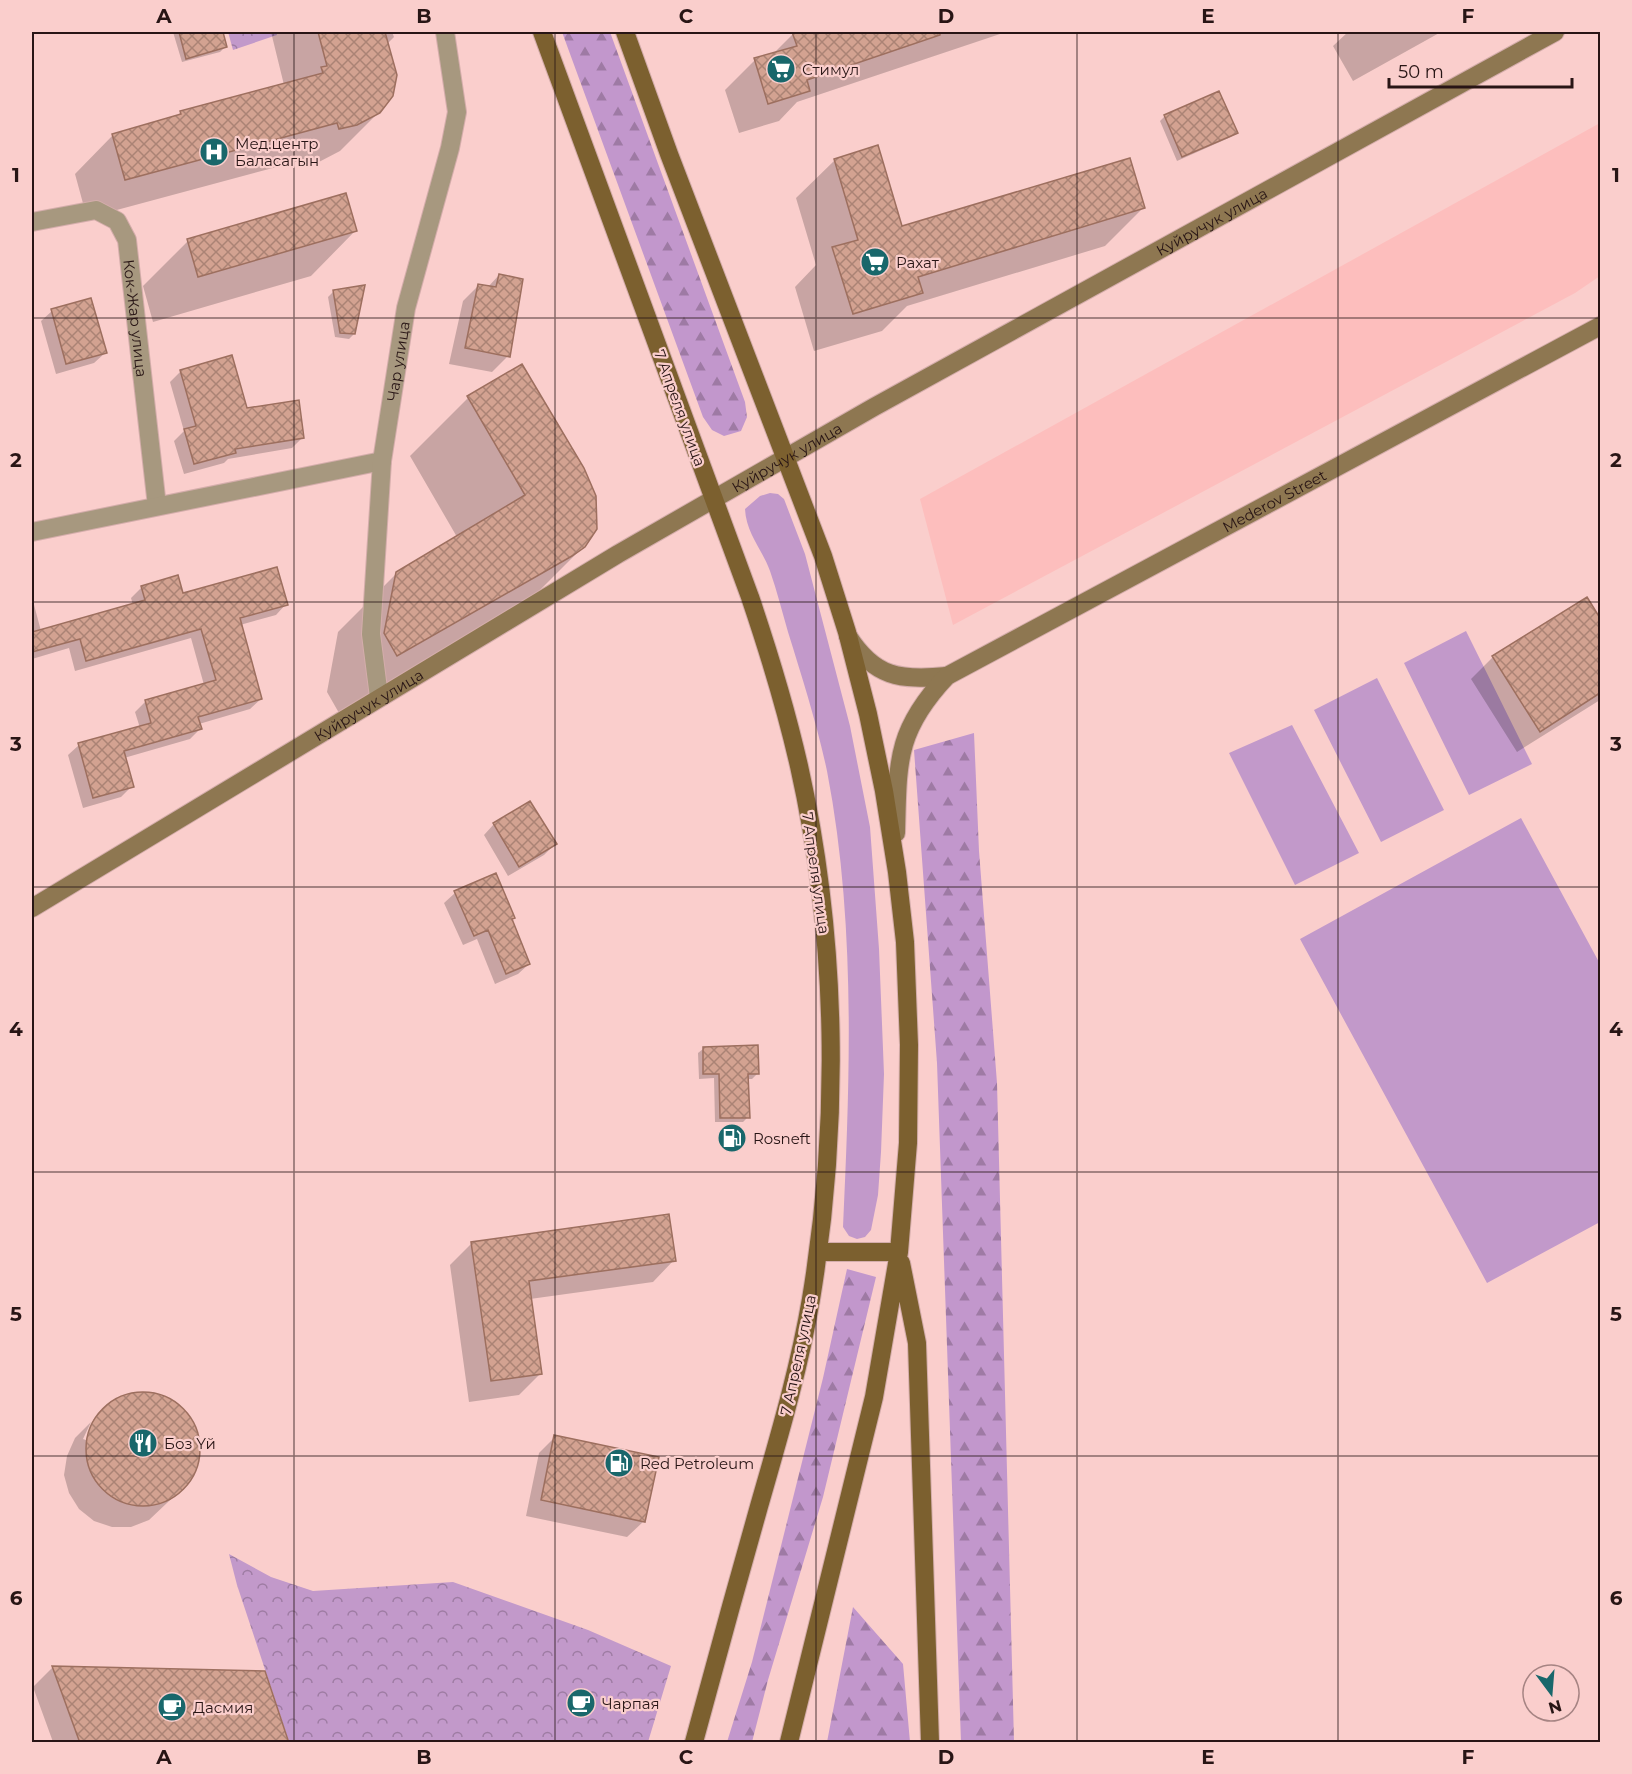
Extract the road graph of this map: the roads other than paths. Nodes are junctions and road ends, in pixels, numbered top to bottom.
1 (445, 32) edge
2 (542, 32) edge
3 (625, 32) edge
4 (1555, 32) edge
5 (32, 222) edge
6 (1600, 326) edge
7 (784, 458) junction
8 (382, 460) junction
9 (714, 500) junction
10 (157, 506) junction
11 (32, 532) edge
12 (848, 636) junction
13 (947, 676) junction
14 (379, 697) junction
15 (895, 857) junction
16 (32, 908) edge
17 (818, 1252) junction
18 (898, 1252) junction
19 (694, 1743) edge
20 (789, 1743) edge
21 (930, 1743) edge

1 - 8 street, Чар улица
2 - 9 main road, 7 Апреля улица
3 - 7 main road
4 - 7 street, Куйручук улица
5 - 10 street, Кок-Жар улица
6 - 13 street, Mederov Street
7 - 9 street, Куйручук улица
7 - 12 main road
8 - 10 street
8 - 14 street, Чар улица
9 - 14 street, Куйручук улица
9 - 17 main road, 7 Апреля улица
10 - 11 street
12 - 13 street, Mederov Street
12 - 15 main road
13 - 15 street, Mederov Street
14 - 16 street, Куйручук улица
15 - 18 main road
17 - 18 main road
17 - 19 main road, 7 Апреля улица
18 - 20 main road
18 - 21 main road

